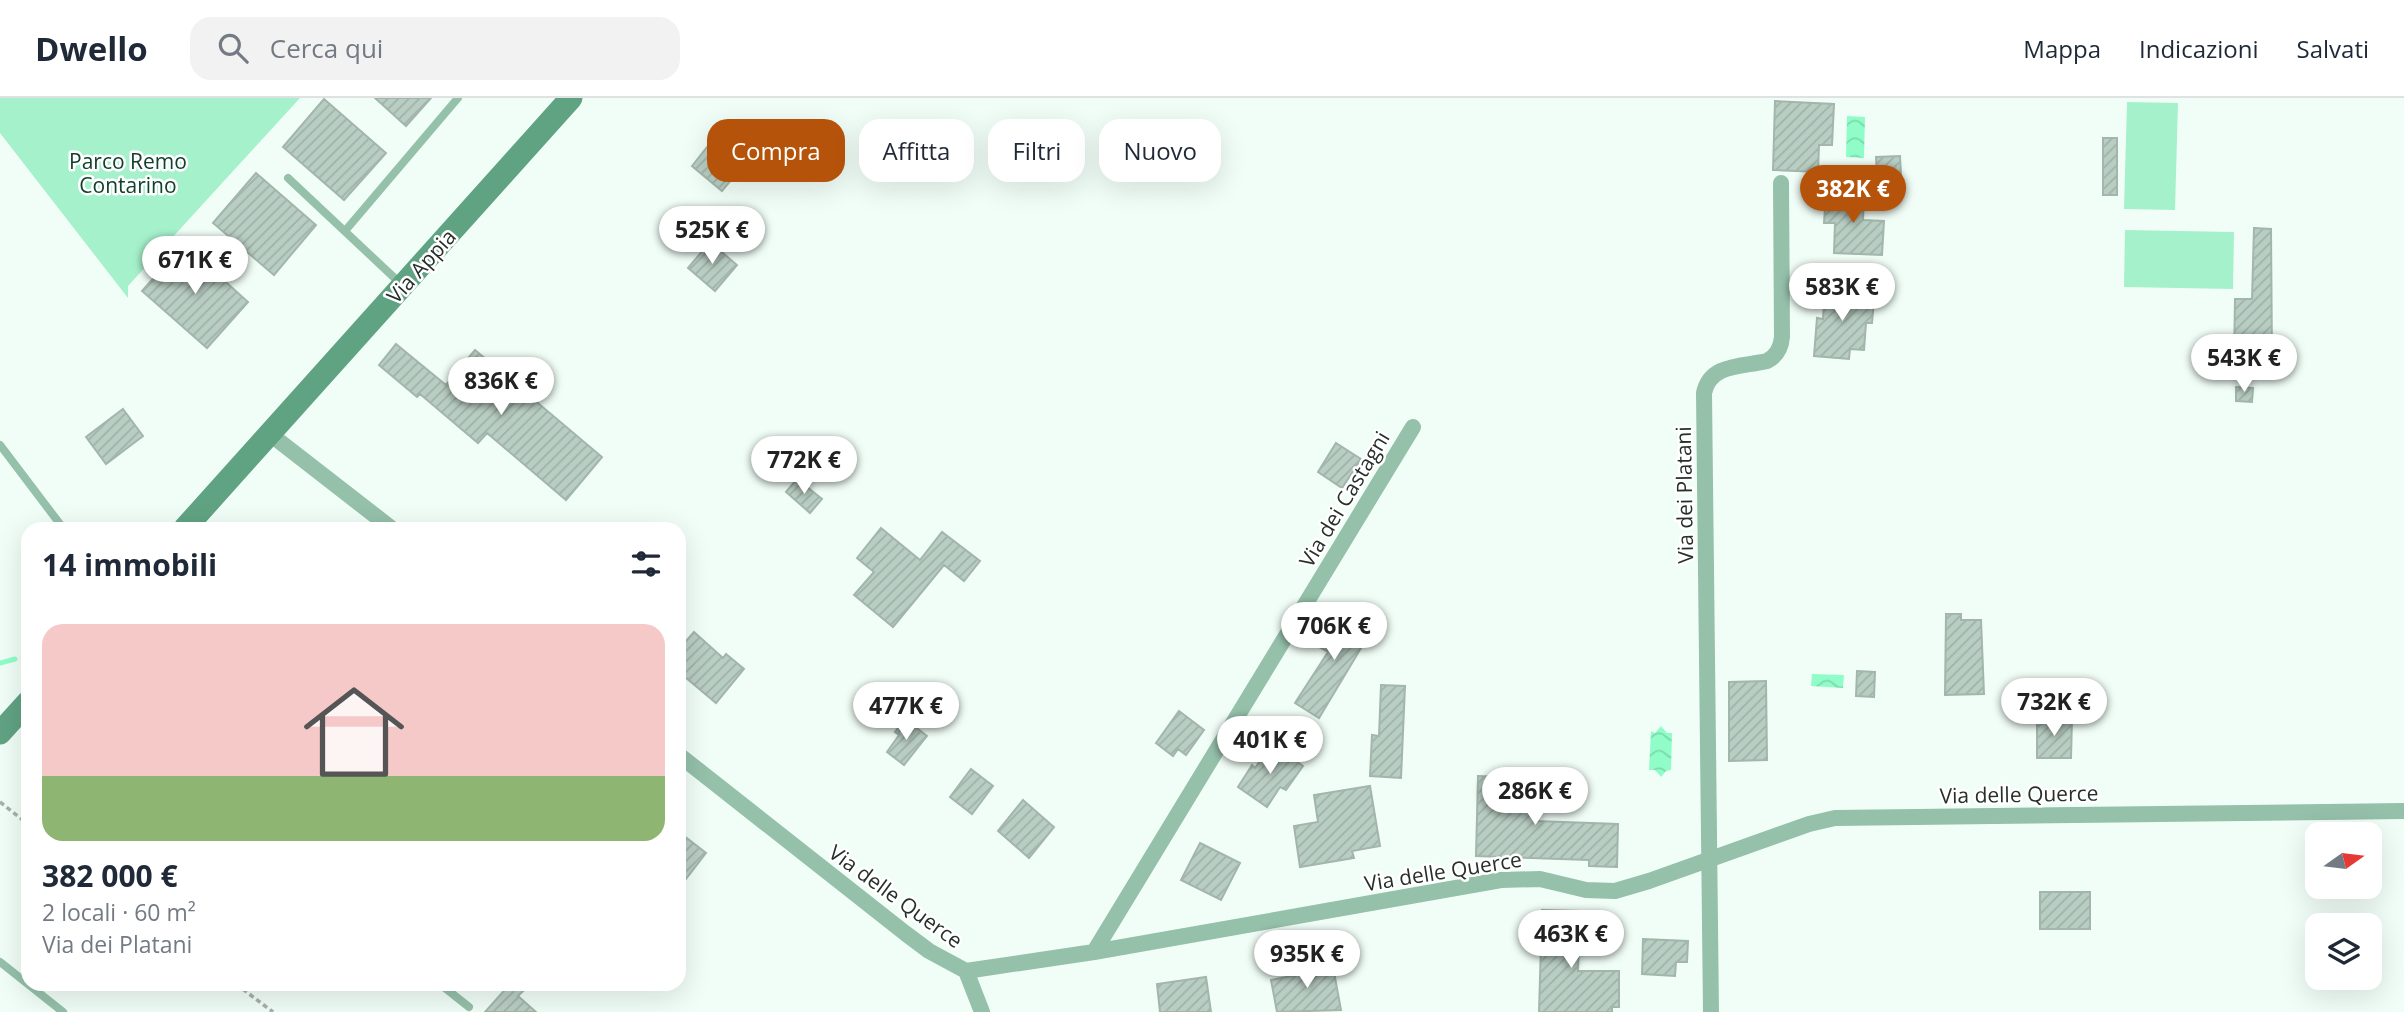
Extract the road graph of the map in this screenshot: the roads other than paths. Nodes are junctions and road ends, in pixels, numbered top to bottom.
1 (458, 98) edge
2 (571, 98) edge
3 (288, 178) dead end
4 (1781, 183) dead end
5 (345, 231) junction
6 (403, 286) junction
7 (1413, 427) dead end
8 (270, 434) junction
9 (0, 445) edge
10 (58, 522) edge
11 (190, 522) edge
12 (383, 522) edge
13 (21, 710) edge
14 (0, 733) edge
15 (686, 761) edge
16 (2404, 811) edge
17 (1710, 859) junction
18 (1094, 952) junction
19 (0, 962) edge
20 (966, 971) junction
21 (21, 979) edge
22 (37, 991) edge
23 (449, 991) edge
24 (469, 1007) dead end
25 (63, 1012) edge
26 (982, 1012) edge
27 (1711, 1012) edge

1 - 5 lane
2 - 6 street, Via Appia
3 - 5 lane
4 - 17 street, Via dei Platani
5 - 6 lane
6 - 8 street, Via Appia
7 - 18 street, Via dei Castagni
8 - 11 street, Via Appia
8 - 12 street
9 - 10 lane
13 - 14 street
15 - 20 street, Via delle Querce
16 - 17 street, Via delle Querce
17 - 18 street, Via delle Querce
17 - 27 street
18 - 20 street, Via delle Querce
19 - 21 lane
20 - 26 street
22 - 25 lane
23 - 24 lane

